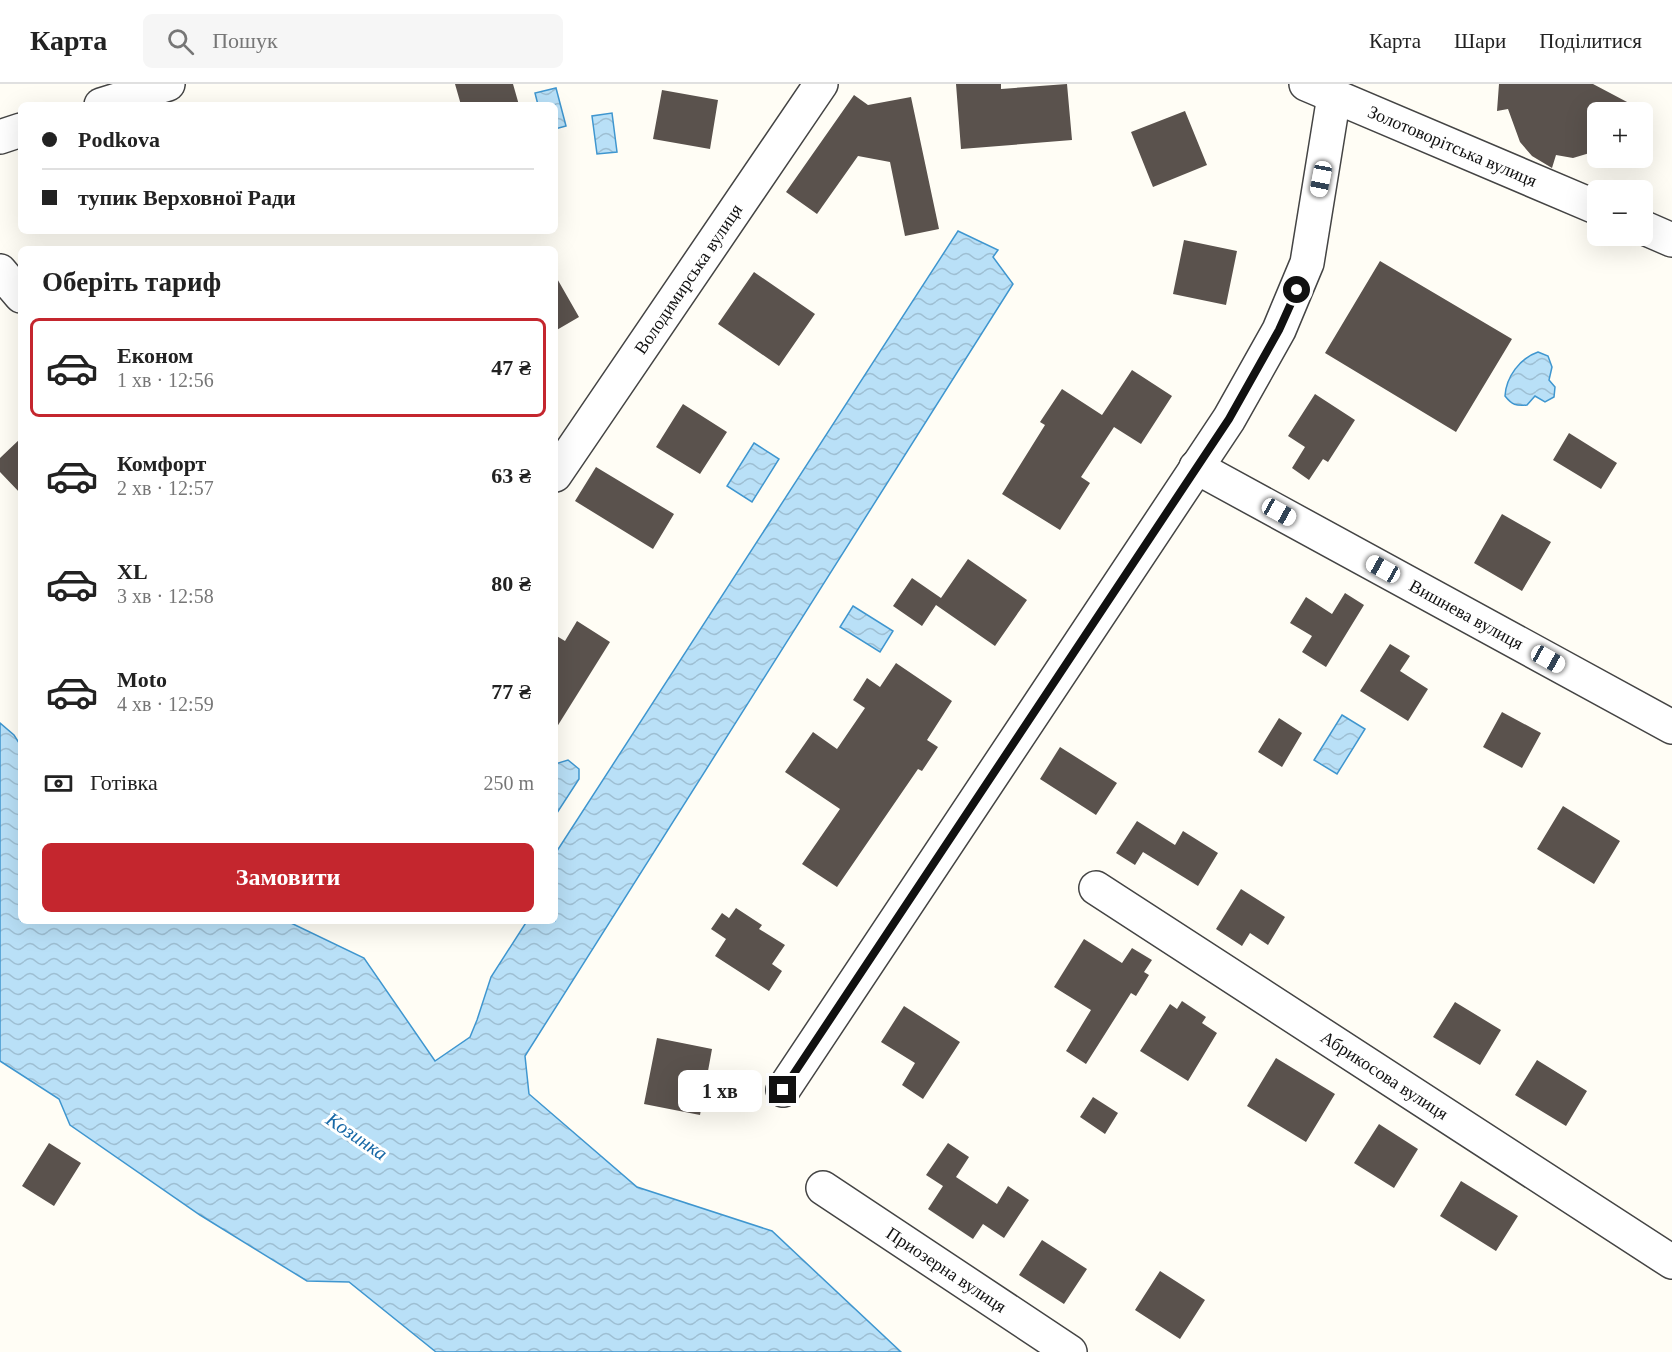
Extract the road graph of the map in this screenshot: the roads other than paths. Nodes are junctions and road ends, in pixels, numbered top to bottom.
1 (168, 84) edge
2 (821, 84) edge
3 (1320, 90) edge
4 (111, 102) edge
5 (18, 131) edge
6 (0, 137) edge
7 (1587, 203) edge
8 (1653, 232) edge
9 (1672, 240) edge
10 (0, 271) edge
11 (18, 292) edge
12 (1196, 467) junction
13 (558, 471) edge
14 (1672, 727) edge
15 (1096, 888) dead end
16 (783, 1090) dead end
17 (824, 1188) dead end
18 (1672, 1262) edge
19 (1070, 1352) edge

1 - 4 street
2 - 13 street, Володимирська вулиця
3 - 7 street, Золотоворітська вулиця
3 - 12 street
5 - 6 street
8 - 9 street
10 - 11 street
12 - 14 street, Вишнева вулиця
12 - 16 street
15 - 18 street, Абрикосова вулиця
17 - 19 street, Приозерна вулиця

